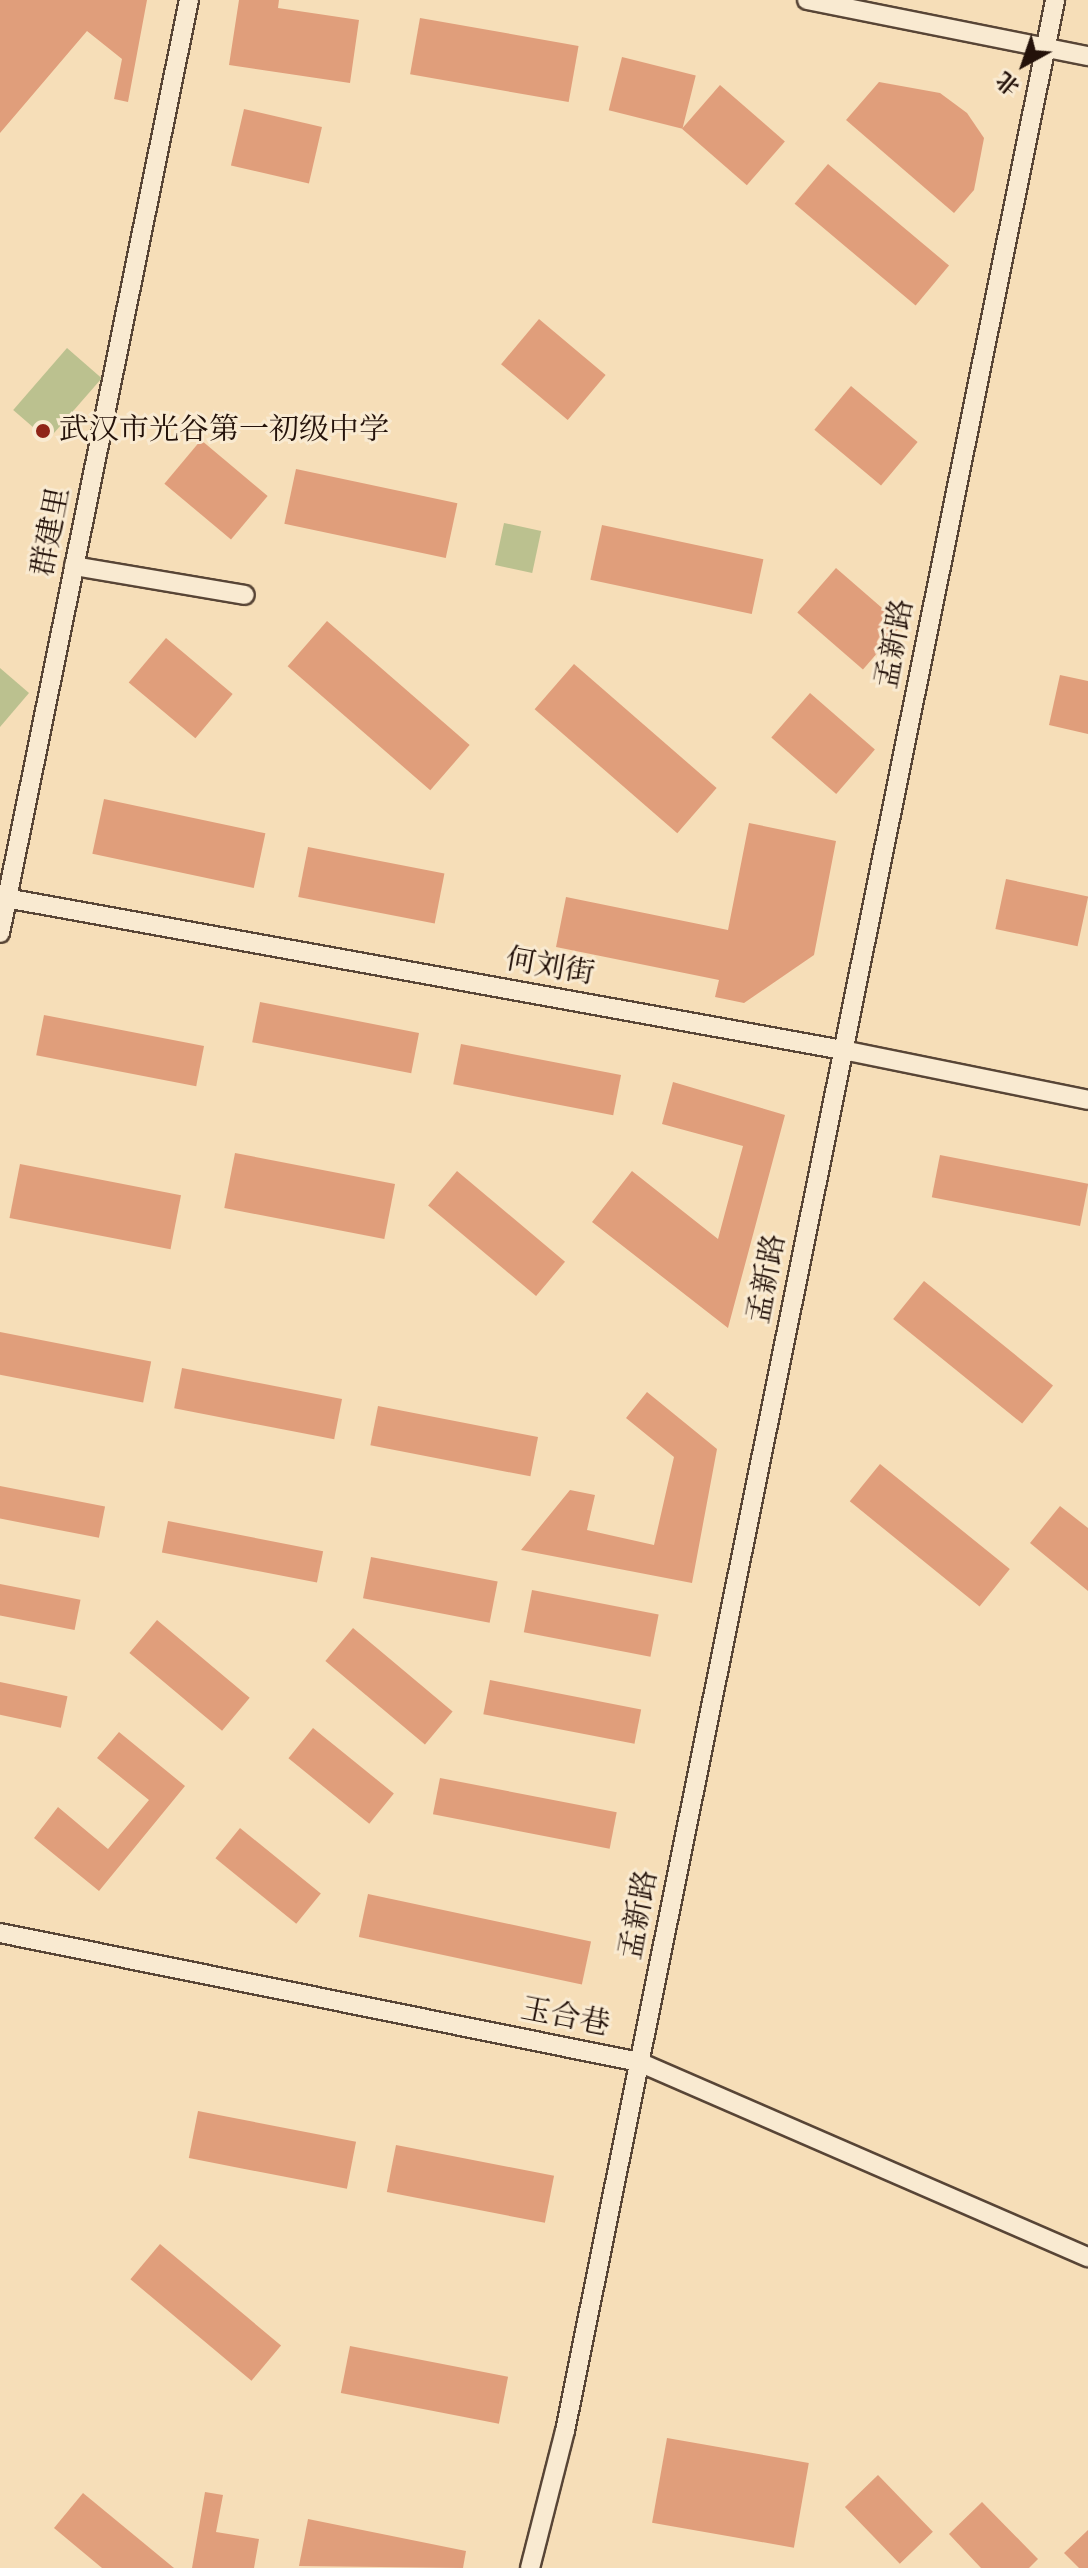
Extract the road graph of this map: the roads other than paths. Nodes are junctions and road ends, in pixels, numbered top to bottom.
1 (189, 0) edge
2 (807, 0) edge
3 (1055, 0) edge
4 (1045, 47) junction
5 (1088, 56) edge
6 (74, 566) junction
7 (245, 595) dead end
8 (4, 897) edge
9 (0, 933) edge
10 (843, 1050) junction
11 (1088, 1100) edge
12 (0, 1933) edge
13 (639, 2062) junction
14 (1088, 2257) edge
15 (530, 2568) edge

1 - 6 street, 群建里
2 - 4 street
3 - 4 street, 孟新路
4 - 5 street
4 - 10 street, 孟新路
6 - 7 street
6 - 8 street, 群建里
8 - 9 street, 群建里
8 - 10 street, 何刘街
10 - 11 street, 何刘街
10 - 13 street, 孟新路
12 - 13 street, 玉合巷
13 - 14 street, 玉合巷
13 - 15 street, 孟新路

